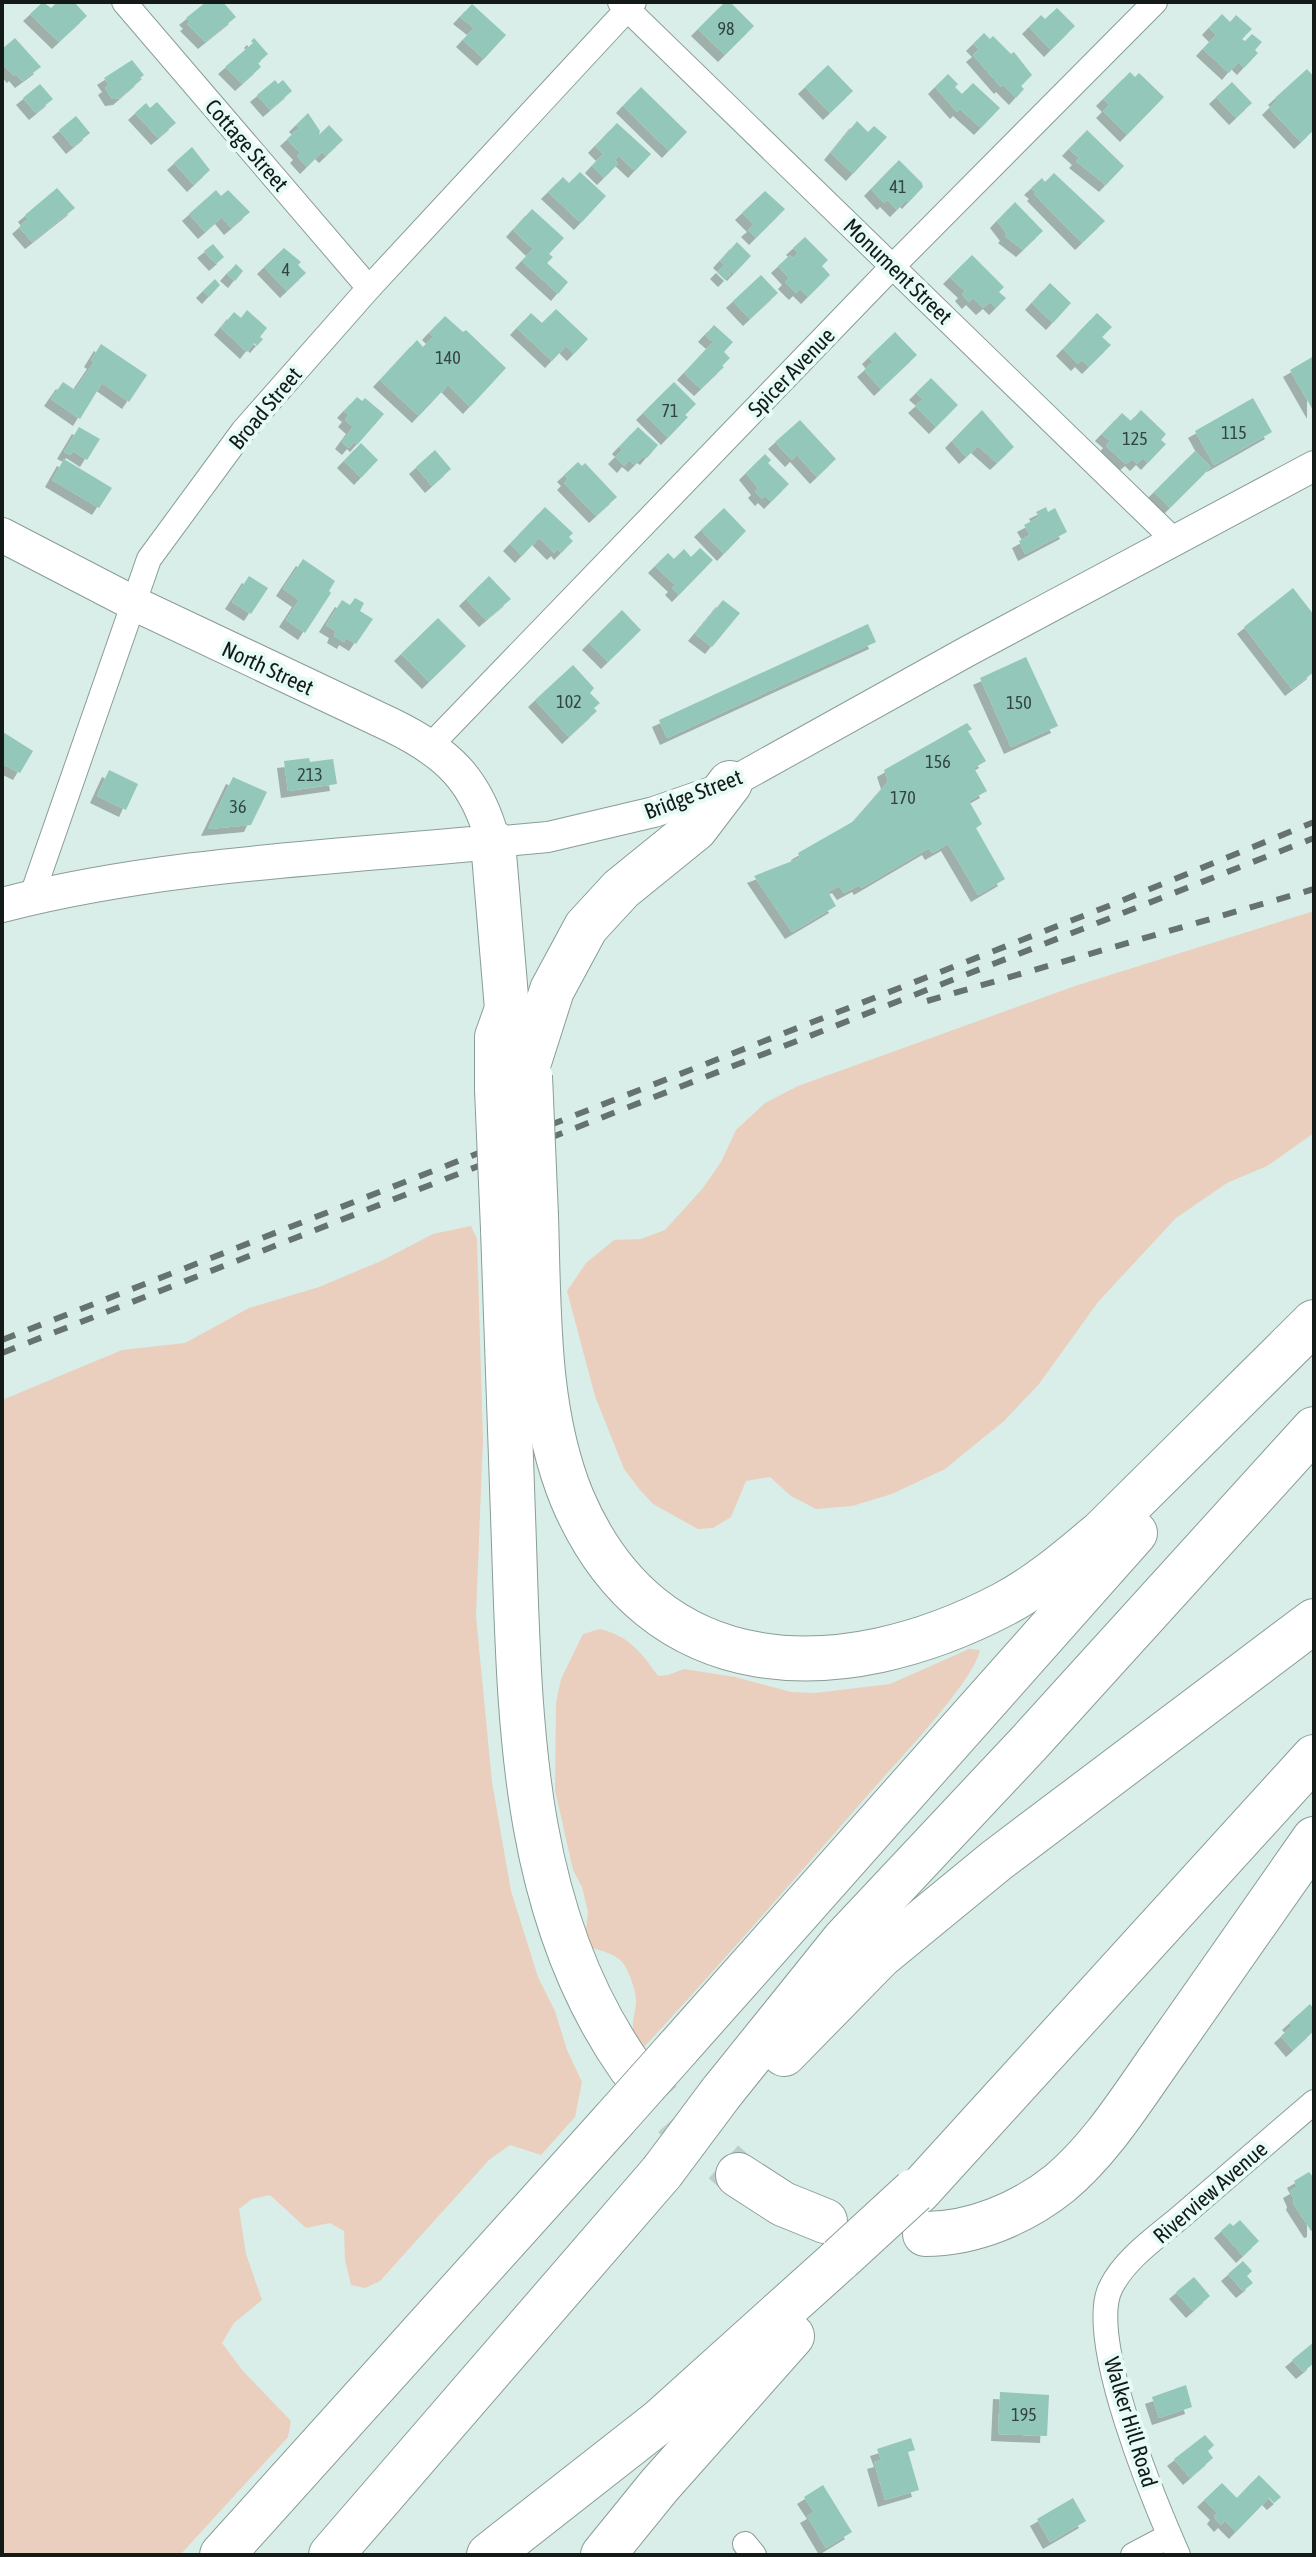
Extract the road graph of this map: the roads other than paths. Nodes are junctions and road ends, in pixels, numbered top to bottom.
1 (124, 2) edge
2 (1155, 2) edge
3 (627, 4) edge
4 (893, 266) junction
5 (369, 288) junction
6 (1314, 466) edge
7 (2, 535) edge
8 (1175, 541) junction
9 (135, 604) junction
10 (430, 746) junction
11 (730, 783) junction
12 (493, 842) junction
13 (16, 902) edge
14 (519, 1075) junction
15 (519, 1222) junction
16 (1314, 1322) edge
17 (1314, 1330) edge
18 (1314, 1429) edge
19 (1314, 1621) edge
20 (1314, 1757) edge
21 (1314, 1839) edge
22 (631, 2068) tunnel mouth
23 (728, 2099) junction
24 (1314, 2102) edge
25 (738, 2175) tunnel mouth
26 (925, 2234) dead end
27 (841, 2247) junction
28 (576, 2273) junction
29 (1111, 2286) joint
30 (1174, 2545) edge
31 (222, 2555) edge
32 (331, 2555) edge
33 (358, 2555) edge
34 (489, 2555) edge
35 (603, 2555) edge
36 (1133, 2555) edge

1 - 5 street, Cottage Street
2 - 4 street, Spicer Avenue
3 - 4 street, Monument Street
3 - 5 street, Broad Street
4 - 8 street, Monument Street
4 - 10 street, Spicer Avenue
5 - 9 street, Broad Street
6 - 8 street, Bridge Street
7 - 9 main road, North Street
8 - 11 street, Bridge Street
9 - 10 main road, North Street
9 - 13 street, Broad Street
10 - 12 main road, North Street
11 - 12 street, Bridge Street
11 - 14 highway
12 - 13 main road, Bridge Street
12 - 14 highway
14 - 15 highway, bridge
15 - 16 highway
15 - 22 highway
17 - 31 highway, bridge
18 - 23 highway
19 - 23 highway
20 - 27 highway, bridge
21 - 26 highway
23 - 28 highway, bridge
24 - 29 street, Riverview Avenue
25 - 27 highway
27 - 34 highway
27 - 35 highway
28 - 32 highway
28 - 33 highway
29 - 30 street, Walker Hill Road
30 - 36 street

